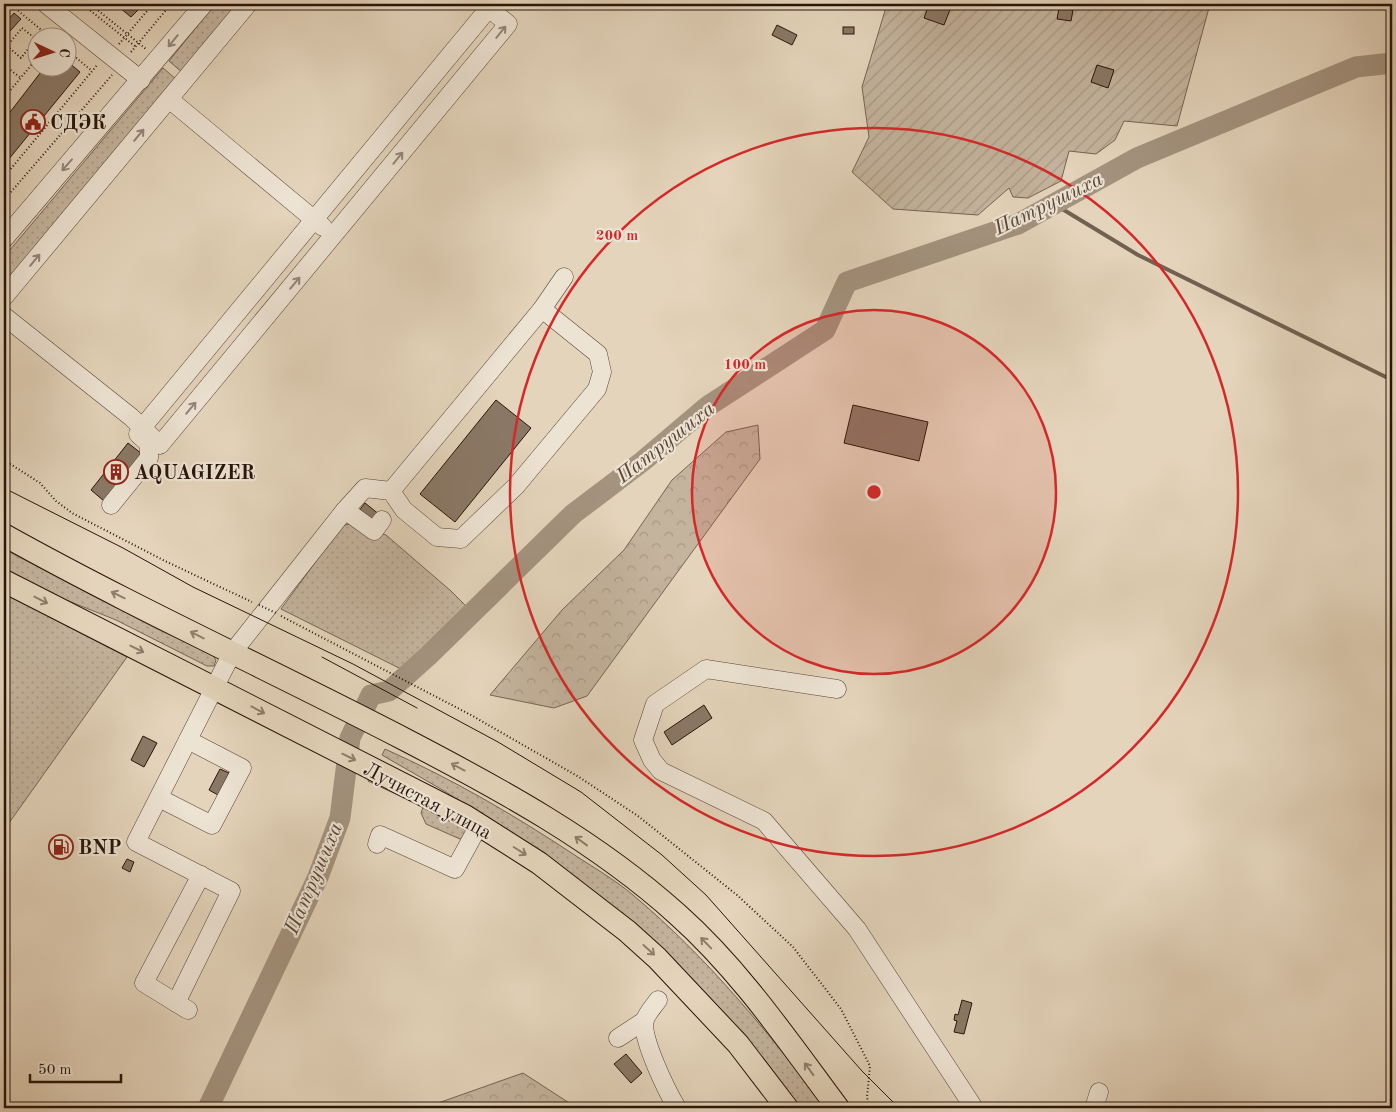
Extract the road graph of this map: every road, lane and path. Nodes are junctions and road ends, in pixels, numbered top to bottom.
1 (10, 4) edge
2 (46, 4) edge
3 (82, 4) edge
4 (153, 4) edge
5 (171, 4) edge
6 (204, 4) edge
7 (248, 4) edge
8 (489, 6) edge
9 (39, 28) edge
10 (124, 39) junction
11 (7, 46) junction
12 (136, 46) junction
13 (4, 50) edge
14 (78, 59) edge
15 (115, 59) junction
16 (4, 68) edge
17 (28, 69) edge
18 (92, 71) junction
19 (21, 78) junction
20 (141, 80) junction
21 (4, 98) edge
22 (169, 99) junction
23 (4, 177) edge
24 (4, 200) edge
25 (315, 220) junction
26 (333, 235) junction
27 (4, 239) edge
28 (564, 277) dead end
29 (4, 297) edge
30 (542, 309) junction
31 (4, 316) edge
32 (134, 427) junction
33 (4, 460) edge
34 (391, 491) junction
35 (111, 505) dead end
36 (345, 510) junction
37 (382, 520) dead end
38 (4, 535) edge
39 (4, 581) edge
40 (232, 653) junction
41 (215, 687) junction
42 (837, 688) dead end
43 (188, 740) junction
44 (159, 798) junction
45 (479, 825) junction
46 (377, 844) dead end
47 (201, 875) junction
48 (658, 1000) dead end
49 (644, 1021) junction
50 (618, 1038) dead end
51 (677, 1108) edge
52 (787, 1108) edge
53 (838, 1108) edge
54 (869, 1108) edge
55 (974, 1108) edge

1 - 9 path
2 - 15 street
3 - 10 path
4 - 10 path
5 - 12 path
6 -> 20 street
7 - 22 street
8 - 25 street
26 -> 8 street
10 - 12 path
10 - 15 path
11 - 11 path
11 - 13 path
12 - 15 path
14 - 18 path
15 - 18 path
15 - 20 street
15 - 24 path
16 - 19 path
17 - 19 path
18 - 23 path
19 - 21 path
20 -> 27 street
22 - 25 street
29 -> 22 street
25 - 26 street
25 - 32 street
32 -> 26 street
28 - 30 street
30 - 34 street
30 - 34 street
31 - 32 street
32 - 35 street
33 - 54 path, bridge
34 - 36 street
36 - 37 street
36 - 40 street
40 -> 38 main road
39 -> 41 main road, Лучистая улица
40 - 41 street
53 -> 40 main road
41 - 43 street
41 -> 45 main road, Лучистая улица
42 - 55 street
43 - 44 street
43 - 44 street
44 - 47 street
45 - 46 street
45 -> 52 main road, Лучистая улица
47 - 47 street
48 - 49 street
49 - 50 street
49 - 51 street

